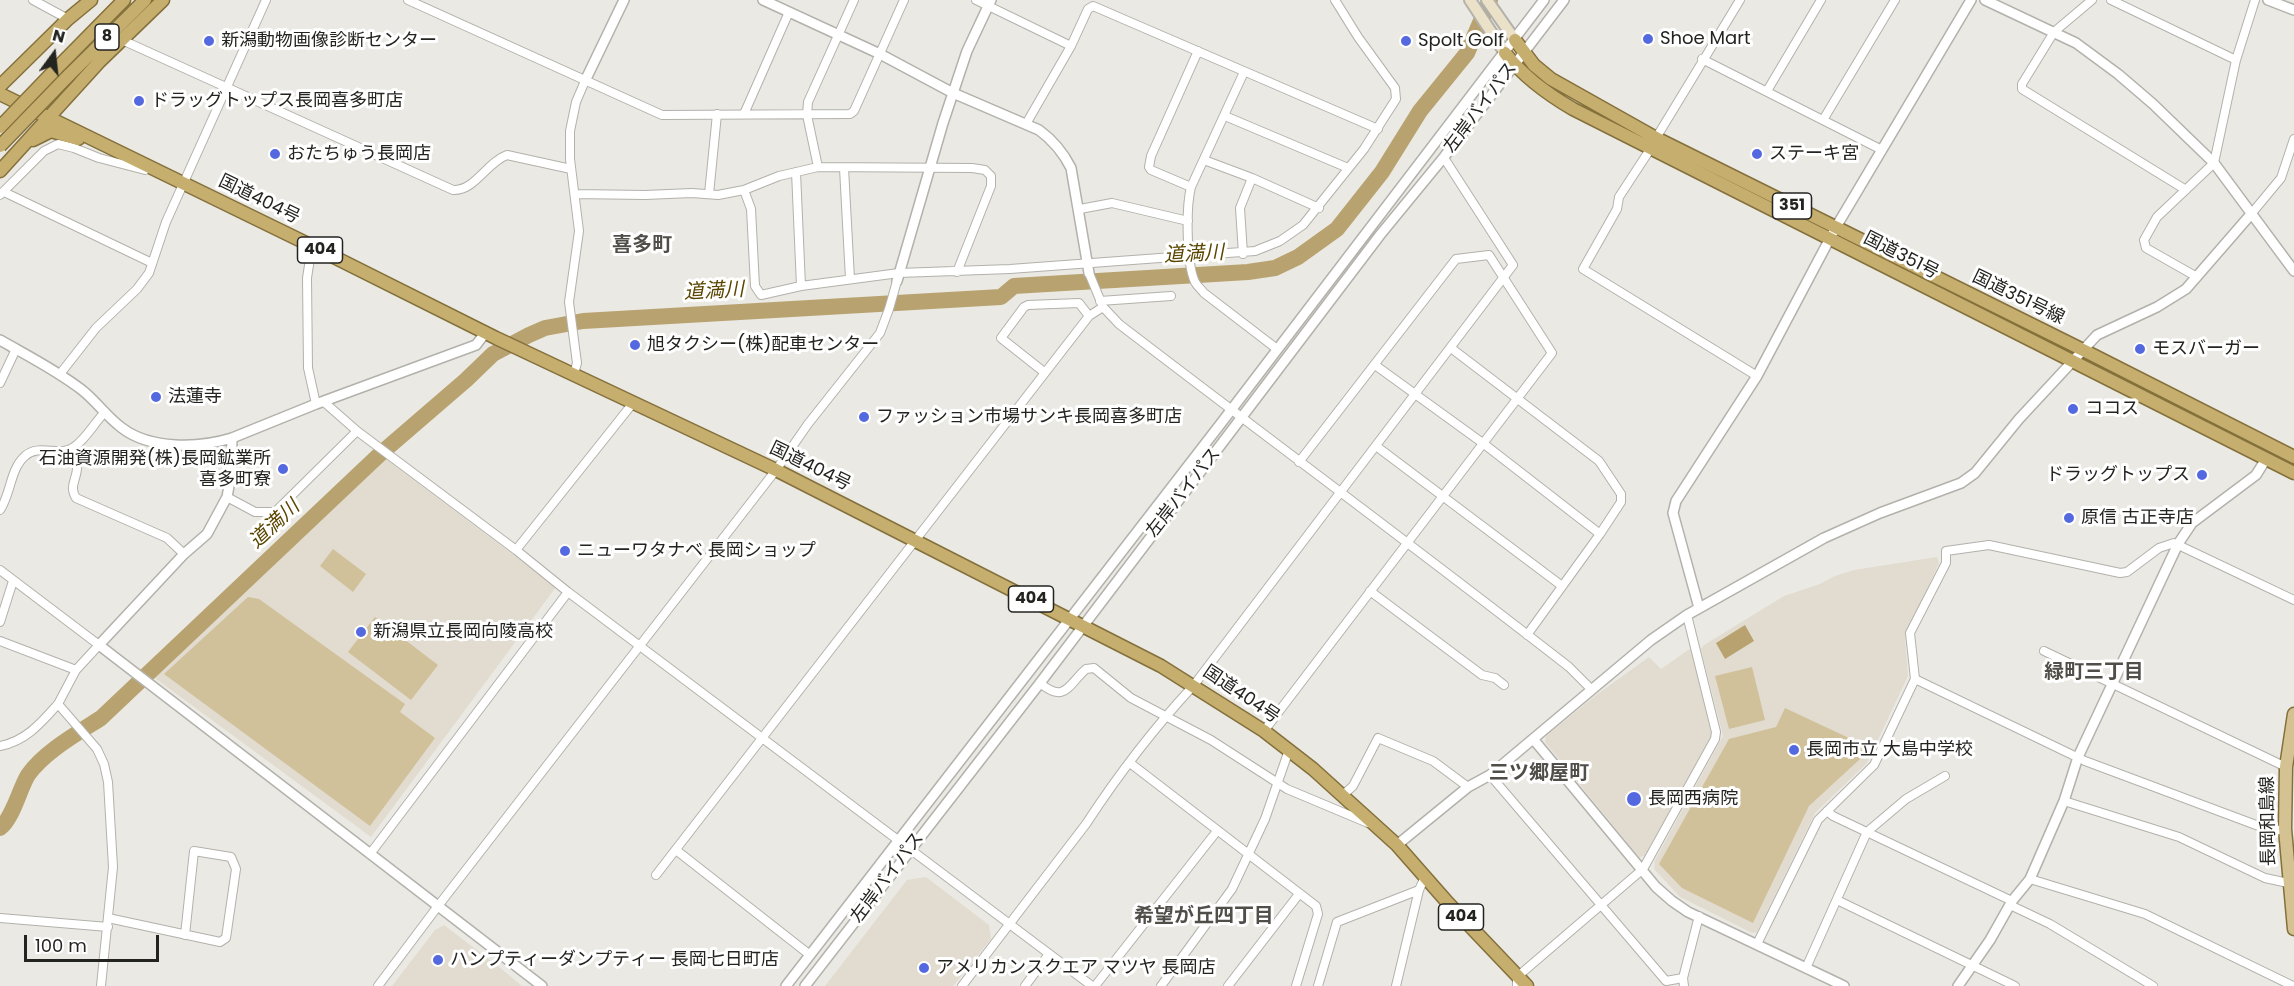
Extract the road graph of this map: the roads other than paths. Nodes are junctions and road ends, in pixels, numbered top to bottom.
1 (33, 0) edge
2 (91, 0) edge
3 (124, 0) edge
4 (145, 0) edge
5 (163, 0) edge
6 (266, 0) edge
7 (408, 0) edge
8 (624, 0) edge
9 (763, 0) edge
10 (854, 0) edge
11 (904, 0) edge
12 (976, 0) edge
13 (1335, 0) edge
14 (1470, 0) edge
15 (1487, 0) edge
16 (1544, 0) edge
17 (1563, 0) edge
18 (1740, 0) edge
19 (1821, 0) edge
20 (1895, 0) edge
21 (1971, 0) edge
22 (1985, 0) edge
23 (2092, 0) edge
24 (2111, 0) edge
25 (2255, 0) edge
26 (2268, 0) edge
27 (990, 3) edge
28 (2294, 10) edge
29 (789, 12) junction
30 (68, 19) junction
31 (2054, 32) junction
32 (838, 35) junction
33 (122, 40) junction
34 (1515, 40) junction
35 (1071, 46) junction
36 (1198, 51) junction
37 (1505, 52) junction
38 (1523, 52) junction
39 (880, 54) junction
40 (1702, 59) junction
41 (2236, 60) junction
42 (1514, 65) junction
43 (1244, 72) junction
44 (585, 81) junction
45 (0, 86) edge
46 (226, 87) junction
47 (1767, 91) junction
48 (953, 93) junction
49 (0, 94) edge
50 (717, 114) junction
51 (744, 114) junction
52 (807, 115) junction
53 (1225, 116) junction
54 (49, 117) junction
55 (1823, 120) junction
56 (1026, 124) junction
57 (0, 127) edge
58 (1378, 129) junction
59 (2294, 140) edge
60 (1653, 143) junction
61 (26, 144) junction
62 (0, 146) edge
63 (1882, 150) junction
64 (1204, 160) junction
65 (1446, 161) dead end
66 (2214, 163) junction
67 (144, 164) junction
68 (818, 168) junction
69 (844, 168) junction
70 (930, 168) junction
71 (1348, 168) junction
72 (571, 169) junction
73 (0, 171) edge
74 (796, 172) junction
75 (166, 175) junction
76 (1252, 178) junction
77 (183, 183) junction
78 (1191, 187) junction
79 (744, 190) junction
80 (2186, 190) junction
81 (2, 194) edge
82 (576, 194) junction
83 (709, 194) junction
84 (1318, 208) junction
85 (1080, 209) junction
86 (2252, 213) junction
87 (1188, 221) junction
88 (1836, 227) junction
89 (1829, 240) junction
90 (312, 246) junction
91 (1243, 254) junction
92 (1190, 259) junction
93 (152, 263) junction
94 (1089, 268) junction
95 (2294, 271) edge
96 (957, 272) junction
97 (898, 277) junction
98 (2197, 277) junction
99 (850, 279) junction
100 (1503, 279) junction
101 (801, 286) junction
102 (1171, 296) dead end
103 (1100, 302) junction
104 (1089, 316) junction
105 (491, 335) junction
106 (0, 340) edge
107 (1451, 348) junction
108 (16, 349) junction
109 (1277, 349) junction
110 (2083, 350) junction
111 (2071, 361) junction
112 (1375, 365) junction
113 (1044, 372) junction
114 (60, 374) junction
115 (574, 374) junction
116 (1757, 376) junction
117 (0, 382) edge
118 (1415, 394) junction
119 (1517, 399) junction
120 (320, 403) junction
121 (633, 403) junction
122 (1231, 410) junction
123 (105, 412) junction
124 (1241, 418) junction
125 (357, 431) junction
126 (232, 438) junction
127 (1484, 444) junction
128 (1376, 446) junction
129 (74, 448) junction
130 (2294, 457) edge
131 (2266, 459) junction
132 (1299, 462) junction
133 (776, 470) junction
134 (2294, 473) edge
135 (1341, 492) junction
136 (227, 497) junction
137 (1443, 497) junction
138 (0, 510) edge
139 (1600, 534) junction
140 (916, 539) junction
141 (1407, 542) junction
142 (2178, 544) junction
143 (516, 550) junction
144 (184, 554) junction
145 (0, 570) edge
146 (13, 580) junction
147 (1562, 586) junction
148 (1370, 591) junction
149 (568, 592) junction
150 (2294, 600) edge
151 (1699, 608) junction
152 (1687, 615) junction
153 (1070, 619) junction
154 (0, 622) edge
155 (1083, 626) junction
156 (1527, 635) junction
157 (0, 641) edge
158 (99, 645) junction
159 (641, 645) junction
160 (2044, 651) dead end
161 (76, 670) junction
162 (1915, 679) junction
163 (1040, 683) junction
164 (1504, 684) dead end
165 (2114, 684) junction
166 (1194, 685) junction
167 (1592, 690) junction
168 (58, 704) junction
169 (2294, 714) edge
170 (1165, 716) junction
171 (1264, 731) junction
172 (763, 738) junction
173 (1534, 740) junction
174 (0, 746) edge
175 (1289, 750) junction
176 (2078, 757) junction
177 (1130, 763) junction
178 (2289, 763) edge
179 (1490, 775) junction
180 (1945, 776) dead end
181 (1278, 784) junction
182 (1468, 787) junction
183 (1342, 795) junction
184 (2064, 801) junction
185 (1827, 810) junction
186 (1375, 826) junction
187 (2290, 828) edge
188 (1217, 831) junction
189 (1867, 832) junction
190 (900, 841) junction
191 (1397, 845) junction
192 (676, 850) junction
193 (911, 850) junction
194 (370, 854) junction
195 (1250, 855) junction
196 (1643, 869) junction
197 (656, 875) dead end
198 (2290, 875) edge
199 (1425, 877) junction
200 (2030, 879) junction
201 (1419, 890) junction
202 (1299, 894) junction
203 (1837, 900) junction
204 (2011, 903) junction
205 (438, 906) junction
206 (1599, 906) junction
207 (1699, 916) junction
208 (0, 918) edge
209 (108, 922) junction
210 (1010, 924) junction
211 (2294, 929) edge
212 (185, 935) junction
213 (1757, 944) junction
214 (1049, 954) junction
215 (810, 955) junction
216 (1973, 966) junction
217 (1806, 968) junction
218 (1517, 981) edge
219 (1683, 982) edge
220 (2143, 983) edge
221 (1840, 985) edge
222 (101, 986) edge
223 (378, 986) edge
224 (542, 986) edge
225 (786, 986) edge
226 (805, 986) edge
227 (962, 986) edge
228 (1025, 986) edge
229 (1094, 986) edge
230 (1161, 986) edge
231 (1228, 986) edge
232 (1296, 986) edge
233 (1318, 986) edge
234 (1396, 986) edge
235 (1527, 986) edge
236 (1959, 986) edge
237 (2015, 986) edge
238 (2153, 986) edge
239 (2293, 986) edge

1 - 30 street
2 - 30 highway
3 - 57 highway, 8, bridge
4 - 62 highway, 8, bridge
5 - 33 highway
6 - 46 street
7 - 44 street
8 - 44 street
9 - 29 street
10 - 32 street
11 - 39 street
12 - 27 street
13 - 58 street
14 - 37 main road
15 - 34 main road
16 - 34 street, 左岸バイパス
17 - 38 street, 左岸バイパス
18 - 40 street
19 - 47 street
20 - 55 street
21 - 63 street
22 - 31 street
23 - 31 street
24 - 41 street
25 - 41 street
26 - 28 street
27 - 35 street
27 - 48 street
29 - 32 street
29 - 51 street
30 - 45 highway
31 - 66 street
31 - 80 street
32 - 39 street
32 - 52 street
33 - 46 street
33 - 54 highway
34 - 37 street, 左岸バイパス
34 - 38 highway, 国道351号線 / 351
35 - 36 street
35 - 56 street
36 - 43 street
36 - 78 street
37 - 42 highway, 国道351号 / 351
37 - 109 street, 左岸バイパス
38 - 42 street, 左岸バイパス
38 - 60 highway, 国道351号線 / 351
39 - 48 street
39 - 52 street
40 - 47 street
40 - 60 street
41 - 66 street
42 - 60 highway, 国道351号 / 351
42 - 124 street, 左岸バイパス
43 - 53 street
43 - 58 street
44 - 50 street
44 - 72 street
46 - 72 street
46 - 77 street
47 - 55 street
48 - 56 street
48 - 70 street
49 - 54 highway, 国道404号 / 404
50 - 51 street
50 - 83 street
51 - 52 street
52 - 68 street
53 - 64 street
53 - 71 street
54 - 61 highway
54 - 67 highway, 国道404号 / 404
55 - 63 street
56 - 85 street
58 - 71 street
59 - 86 street
60 - 88 highway, 国道351号線 / 351
60 - 89 highway, 国道351号 / 351
60 - 116 street
61 - 67 highway
61 - 73 highway
63 - 88 street
64 - 76 street
64 - 78 street
65 - 100 street
66 - 80 street
66 - 86 street
67 - 75 highway, 国道404号 / 404
68 - 69 street
68 - 74 street
69 - 70 street
69 - 99 street
70 - 96 street
70 - 97 street
71 - 84 street
72 - 82 street
74 - 79 street
74 - 101 street
75 - 77 highway, 国道404号 / 404
75 - 81 street
76 - 84 street
76 - 91 street
77 - 90 highway, 国道404号 / 404
77 - 93 street
78 - 87 street
79 - 83 street
79 - 101 street
80 - 98 street
81 - 93 street
82 - 83 street
82 - 115 street
84 - 91 street
85 - 87 street
85 - 94 street
86 - 95 street
86 - 98 street
87 - 92 street
88 - 89 street
88 - 110 highway, 国道351号線 / 351
89 - 111 highway, 国道351号 / 351
89 - 116 street
90 - 105 highway, 国道404号 / 404
90 - 120 street
91 - 92 street
92 - 94 street
92 - 109 street
93 - 114 street
94 - 96 street
94 - 103 street
96 - 97 street
97 - 99 street
97 - 133 street
98 - 110 street
99 - 101 street
100 - 107 street
100 - 112 street
100 - 119 street
102 - 103 street
103 - 104 street
103 - 122 street
104 - 113 street
104 - 113 street
105 - 115 highway, 国道404号 / 404
105 - 120 street
106 - 108 street
107 - 118 street
107 - 119 street
108 - 114 street
108 - 117 street
109 - 122 street, 左岸バイパス
110 - 111 street
110 - 130 highway, 国道351号線 / 351
111 - 131 highway, 国道351号 / 351
111 - 151 street
112 - 118 street
112 - 132 street
113 - 140 street
114 - 123 street
115 - 121 highway, 国道404号 / 404
116 - 151 street
118 - 127 street
118 - 128 street
119 - 127 street
119 - 139 street
120 - 125 street
120 - 126 street
121 - 133 highway, 国道404号 / 404
121 - 143 street
122 - 124 street
122 - 153 street, 左岸バイパス
123 - 126 street
123 - 129 street
124 - 132 street
124 - 155 street, 左岸バイパス
125 - 136 street
125 - 143 street
126 - 136 street
127 - 137 street
127 - 139 street
128 - 135 street
128 - 137 street
129 - 138 street
129 - 144 street
131 - 134 highway, 国道351号 / 351
131 - 142 street
132 - 135 street
133 - 140 highway, 国道404号 / 404
133 - 159 street
135 - 141 street
135 - 166 street
136 - 144 street
137 - 141 street
137 - 147 street
139 - 147 street
140 - 153 highway, 国道404号 / 404
140 - 172 street
141 - 148 street
141 - 156 street
142 - 150 street
142 - 162 street
142 - 165 street
143 - 149 street
144 - 158 street
145 - 146 street
146 - 154 street
146 - 158 street
147 - 156 street
148 - 164 street
148 - 171 street
149 - 159 street
149 - 194 street
151 - 152 street
152 - 167 street
152 - 196 street
153 - 155 highway, 国道404号 / 404
153 - 190 street, 左岸バイパス
155 - 163 street, 左岸バイパス
155 - 166 highway, 国道404号 / 404
156 - 167 street
157 - 161 street
158 - 161 street
158 - 194 street
159 - 172 street
159 - 205 street
160 - 165 street
161 - 168 street
162 - 176 street
162 - 185 street
163 - 170 street
163 - 193 street, 左岸バイパス
165 - 176 street
165 - 178 street
166 - 170 street
166 - 171 highway, 国道404号 / 404
167 - 173 street
168 - 174 street
168 - 209 street
169 - 178 main road, 長岡和島線
170 - 177 street
170 - 181 street
171 - 175 highway, 国道404号 / 404
172 - 190 street
172 - 192 street
173 - 179 street
173 - 196 street
175 - 181 street
175 - 183 highway, 国道404号 / 404
176 - 184 street
176 - 187 street
177 - 188 street
177 - 210 street
178 - 187 main road, 長岡和島線
179 - 182 street
179 - 206 street
180 - 189 street
181 - 186 street
181 - 195 street
182 - 183 street
182 - 191 street
183 - 186 highway, 国道404号 / 404
184 - 198 street
184 - 200 street
185 - 189 street
185 - 213 street
186 - 191 highway, 国道404号 / 404
187 - 198 main road, 長岡和島線
188 - 195 street
188 - 229 street
189 - 203 street
189 - 204 street
190 - 193 street
190 - 215 street, 左岸バイパス
191 - 199 highway, 国道404号 / 404
192 - 197 street
192 - 215 street
193 - 210 street
193 - 226 street, 左岸バイパス
194 - 205 street
195 - 202 street
195 - 230 street
196 - 206 street
196 - 207 street
198 - 211 main road, 長岡和島線
199 - 201 street
199 - 218 highway, 国道404号 / 404
200 - 204 street
200 - 239 street
201 - 233 street
201 - 234 street
202 - 231 street
202 - 232 street
203 - 216 street
203 - 217 street
204 - 216 street
204 - 220 street
205 - 223 street
205 - 224 street
206 - 218 street
206 - 219 street
207 - 213 street
207 - 219 street
208 - 209 street
209 - 212 street
209 - 222 street
210 - 214 street
210 - 227 street
212 - 212 street
213 - 217 street
214 - 228 street
214 - 229 street
215 - 225 street, 左岸バイパス
216 - 236 street
216 - 237 street
217 - 221 street
218 - 235 highway, 国道404号 / 404
220 - 238 street

